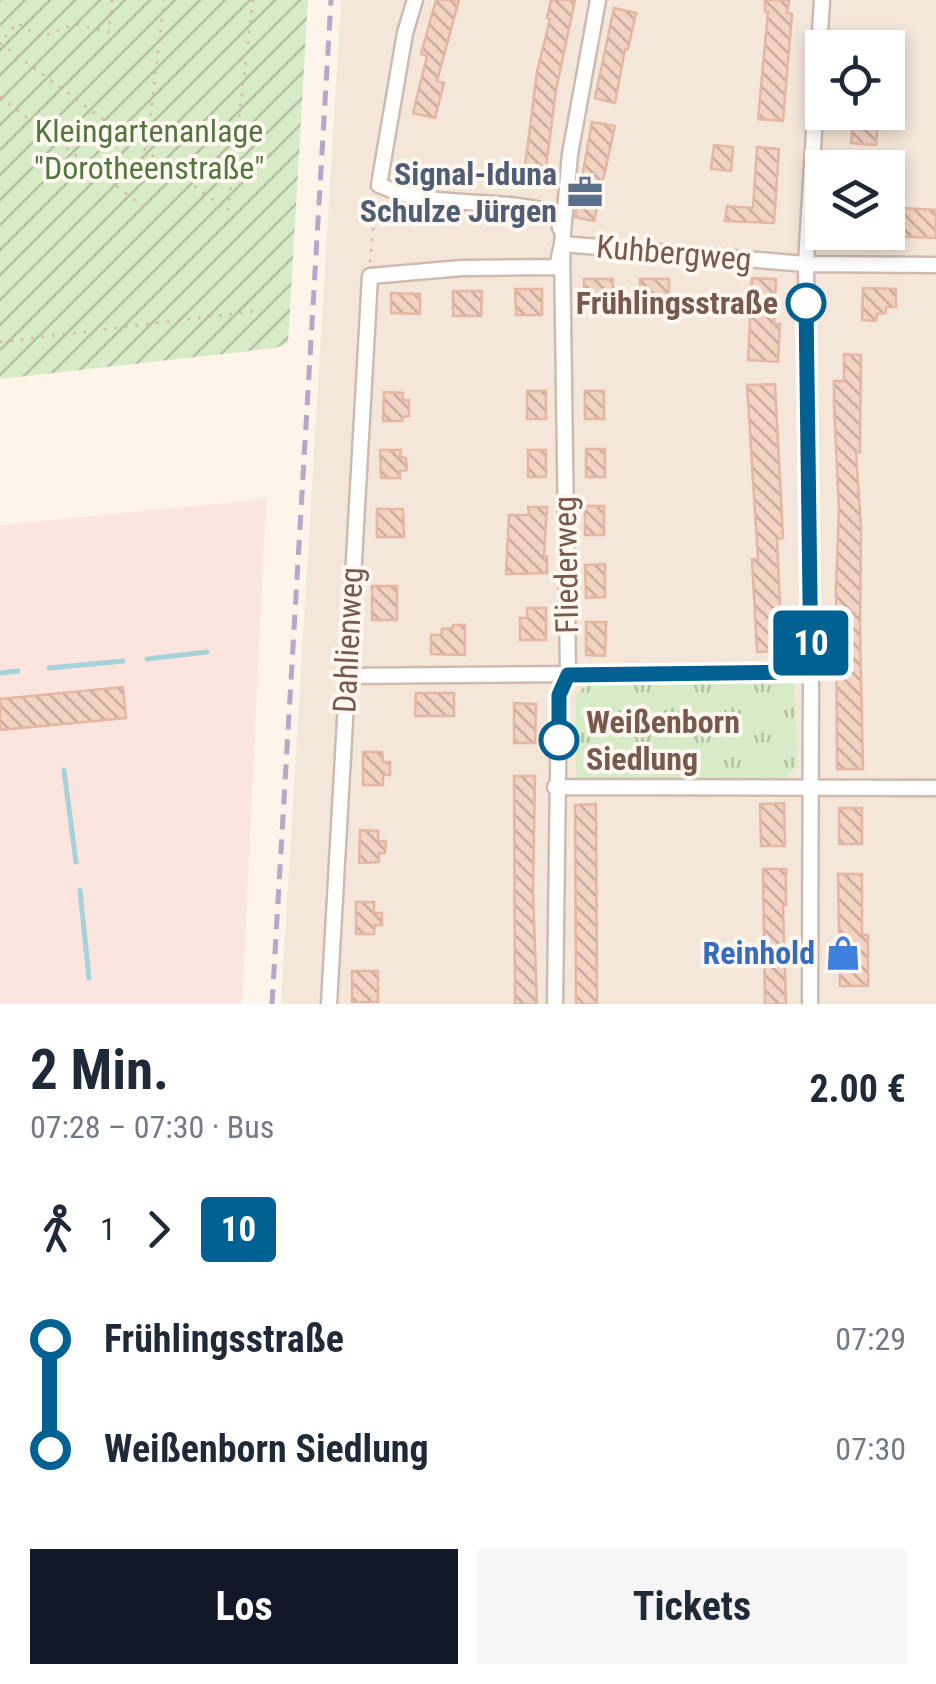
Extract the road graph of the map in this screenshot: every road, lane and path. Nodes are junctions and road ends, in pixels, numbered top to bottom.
1 (112, 0) edge
2 (164, 0) edge
3 (253, 0) edge
4 (416, 0) edge
5 (598, 0) edge
6 (822, 0) edge
7 (0, 97) edge
8 (146, 150) junction
9 (379, 184) junction
10 (146, 209) dead end
11 (562, 244) junction
12 (806, 264) junction
13 (936, 265) edge
14 (370, 276) junction
15 (257, 311) dead end
16 (0, 342) edge
17 (811, 672) junction
18 (568, 675) junction
19 (346, 676) junction
20 (555, 786) junction
21 (811, 787) junction
22 (936, 788) edge
23 (329, 1004) edge
24 (555, 1004) edge
25 (810, 1004) edge

1 - 8 path
2 - 8 path
3 - 8 path
4 - 9 street
5 - 11 street, Fliederweg
6 - 12 street
7 - 10 path
9 - 11 street
9 - 14 path
11 - 12 street, Kuhbergweg
11 - 14 street, Kuhbergweg
11 - 18 street, Fliederweg
12 - 13 street, Kuhbergweg
12 - 17 street
14 - 19 street, Dahlienweg
15 - 16 path
17 - 18 street
17 - 21 street
18 - 19 street
18 - 20 street, Fliederweg
19 - 23 street, Dahlienweg
20 - 21 street
20 - 24 street, Fliederweg
21 - 22 street
21 - 25 street

